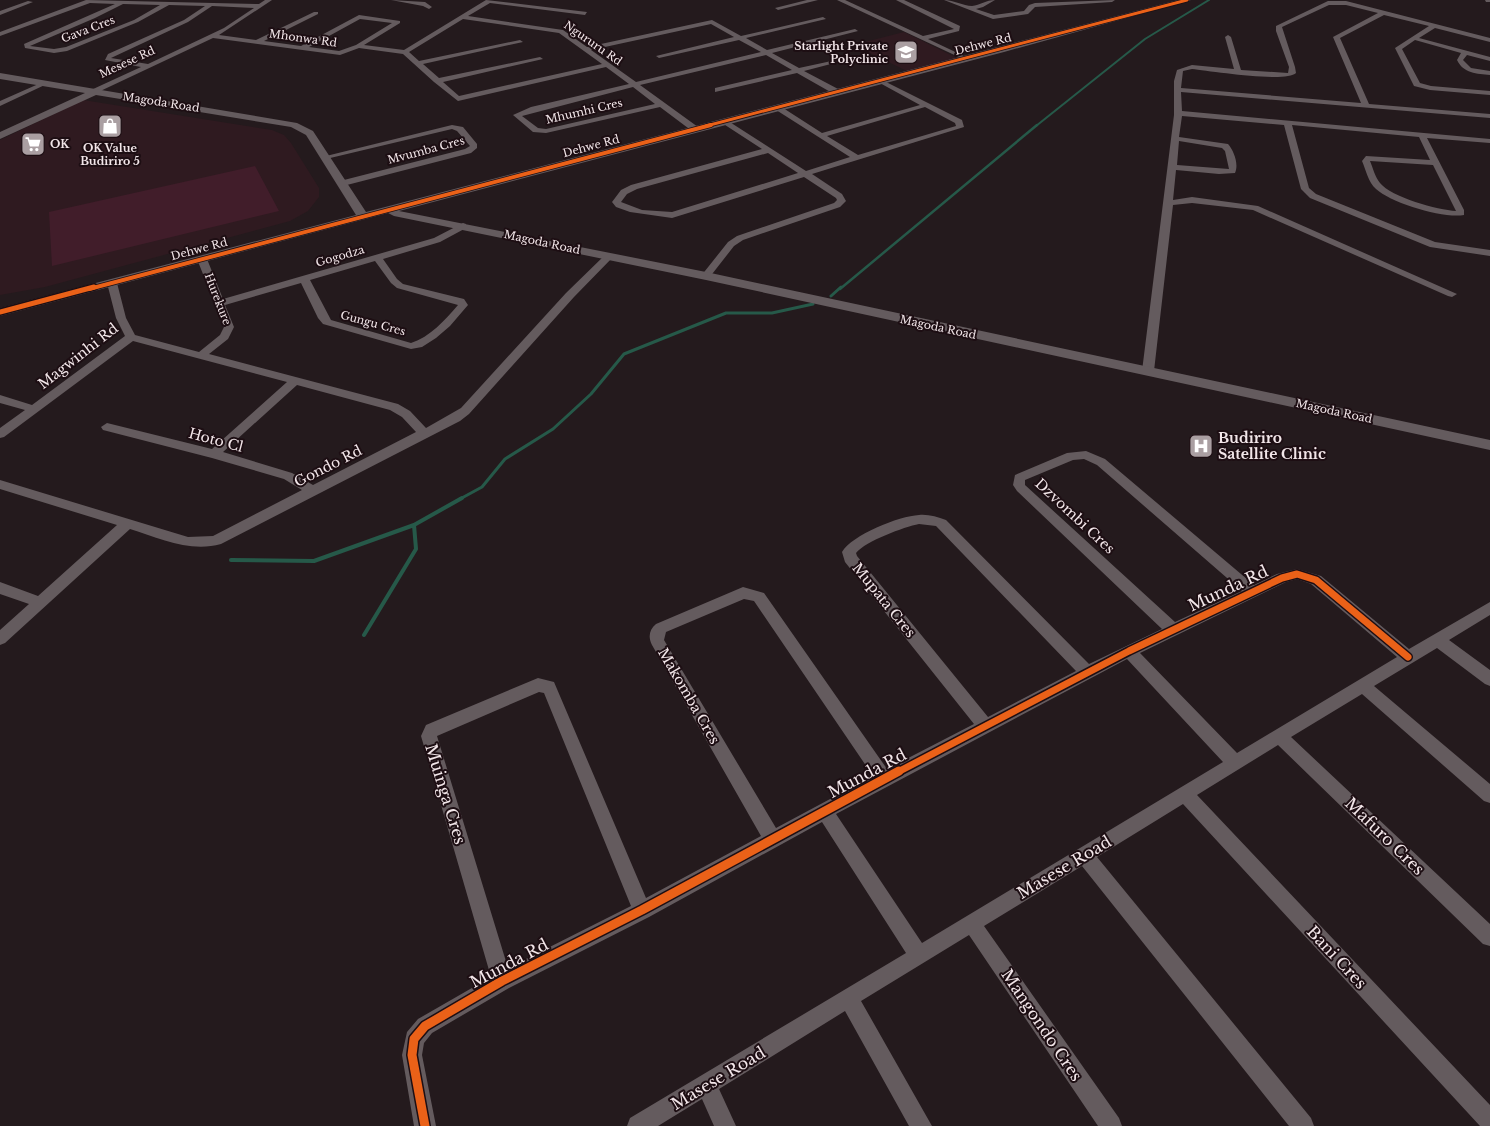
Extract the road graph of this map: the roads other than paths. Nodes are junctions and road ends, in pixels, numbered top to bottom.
1 (269, 0) edge
2 (394, 0) edge
3 (814, 0) edge
4 (840, 0) edge
5 (899, 0) edge
6 (947, 0) edge
7 (992, 0) edge
8 (1112, 0) edge
9 (1187, 0) edge
10 (123, 1) junction
11 (489, 1) edge
12 (30, 2) dead end
13 (168, 3) junction
14 (212, 4) junction
15 (261, 6) junction
16 (429, 7) dead end
17 (778, 8) dead end
18 (969, 8) junction
19 (0, 13) edge
20 (316, 13) dead end
21 (585, 13) dead end
22 (1383, 13) junction
23 (462, 17) junction
24 (824, 18) dead end
25 (1434, 26) junction
26 (855, 31) dead end
27 (0, 34) edge
28 (213, 36) junction
29 (1228, 37) dead end
30 (740, 38) junction
31 (923, 38) junction
32 (1413, 38) junction
33 (1490, 40) edge
34 (257, 42) junction
35 (520, 42) dead end
36 (358, 46) junction
37 (302, 48) junction
38 (585, 49) junction
39 (405, 52) junction
40 (1465, 52) junction
41 (768, 53) junction
42 (659, 56) dead end
43 (540, 58) dead end
44 (848, 58) dead end
45 (964, 58) junction
46 (1490, 59) edge
47 (419, 64) junction
48 (608, 65) junction
49 (148, 66) junction
50 (799, 70) junction
51 (1238, 72) junction
52 (1490, 73) edge
53 (1, 77) edge
54 (436, 81) junction
55 (880, 81) junction
56 (45, 83) junction
57 (635, 84) junction
58 (718, 90) dead end
59 (1179, 90) junction
60 (94, 92) junction
61 (837, 92) junction
62 (1490, 93) edge
63 (0, 104) edge
64 (663, 104) junction
65 (926, 105) junction
66 (1366, 105) junction
67 (777, 108) junction
68 (1178, 113) junction
69 (1490, 116) edge
70 (725, 121) junction
71 (1287, 122) junction
72 (695, 129) junction
73 (1422, 134) junction
74 (822, 135) junction
75 (0, 136) edge
76 (1174, 138) junction
77 (1490, 141) edge
78 (768, 150) junction
79 (326, 157) junction
80 (857, 158) junction
81 (1436, 163) junction
82 (1171, 167) junction
83 (804, 174) junction
84 (343, 183) junction
85 (460, 192) junction
86 (1169, 203) junction
87 (386, 211) junction
88 (449, 214) junction
89 (363, 217) junction
90 (463, 226) junction
91 (1490, 253) edge
92 (608, 257) junction
93 (378, 258) junction
94 (202, 259) junction
95 (706, 276) junction
96 (304, 279) junction
97 (112, 283) junction
98 (1452, 294) dead end
99 (221, 302) junction
100 (0, 312) edge
101 (131, 337) junction
102 (200, 356) junction
103 (1148, 371) junction
104 (295, 381) junction
105 (0, 399) edge
106 (34, 409) junction
107 (107, 427) dead end
108 (424, 433) junction
109 (0, 434) edge
110 (1490, 445) edge
111 (214, 454) junction
112 (0, 484) edge
113 (313, 491) junction
114 (128, 523) junction
115 (0, 588) edge
116 (1253, 592) junction
117 (40, 602) junction
118 (1490, 608) edge
119 (1172, 629) junction
120 (0, 638) edge
121 (1437, 639) junction
122 (1129, 651) junction
123 (1408, 657) junction
124 (1088, 673) junction
125 (1490, 679) edge
126 (1362, 685) junction
127 (986, 726) junction
128 (1279, 736) junction
129 (1235, 763) junction
130 (884, 779) junction
131 (1184, 793) junction
132 (1490, 795) edge
133 (824, 810) junction
134 (772, 838) junction
135 (1084, 856) junction
136 (642, 910) junction
137 (972, 924) junction
138 (1490, 937) edge
139 (919, 956) junction
140 (502, 981) junction
141 (849, 999) junction
142 (706, 1085) junction
143 (1490, 1121) edge
144 (424, 1126) edge
145 (638, 1126) edge
146 (725, 1126) edge
147 (922, 1126) edge
148 (1111, 1126) edge
149 (1304, 1126) edge

1 - 15 street, Mesese Rd
2 - 16 street
3 - 17 street
4 - 31 street
5 - 31 street
6 - 18 street
7 - 18 street
8 - 18 street
9 - 45 street, Dehwe Rd
10 - 13 street
10 - 13 street, Gava Cres
10 - 27 street
11 - 21 street
11 - 23 street
12 - 19 street
13 - 14 street
14 - 15 street
14 - 49 street
15 - 28 street, Mesese Rd
20 - 34 street
22 - 25 street
22 - 51 street
22 - 66 street
23 - 38 street, Ngururu Rd
23 - 39 street
24 - 30 street
25 - 32 street
25 - 33 street
26 - 41 street
28 - 34 street, Mhonwa Rd
28 - 49 street, Mesese Rd
29 - 51 street
30 - 38 street
30 - 41 street
30 - 42 street
31 - 45 street
32 - 40 street
32 - 62 street
34 - 37 street, Mhonwa Rd
35 - 47 street
36 - 37 street, Mhonwa Rd
36 - 37 street
36 - 39 street, Mhonwa Rd
38 - 48 street, Ngururu Rd
39 - 47 street
40 - 46 street
40 - 52 street
41 - 50 street
41 - 57 street
43 - 54 street
44 - 50 street
45 - 55 street, Dehwe Rd
47 - 54 street
48 - 54 street
48 - 57 street, Ngururu Rd
49 - 60 street, Mesese Rd
50 - 58 street
50 - 61 street
51 - 59 street
53 - 56 street, Magoda Road
55 - 61 street, Dehwe Rd
55 - 65 street
56 - 60 street, Magoda Road
56 - 63 street
57 - 64 street, Ngururu Rd
57 - 64 street, Mhumhi Cres
59 - 66 street
59 - 68 street
60 - 75 street, Mesese Rd
60 - 79 street, Magoda Road
61 - 67 street, Dehwe Rd
64 - 72 street, Ngururu Rd
65 - 74 street
65 - 80 street
66 - 69 street
67 - 70 street, Dehwe Rd
67 - 74 street
68 - 71 street
68 - 76 street
70 - 72 street, Dehwe Rd
70 - 78 street
71 - 73 street
71 - 91 street
72 - 85 street, Dehwe Rd
73 - 77 street
73 - 81 street
74 - 80 street
76 - 82 street
76 - 82 street
78 - 83 street
78 - 83 street
79 - 84 street, Magoda Road
79 - 84 street, Mvumba Cres
80 - 83 street
81 - 81 street
82 - 86 street
83 - 95 street
84 - 89 street, Magoda Road
85 - 87 street, Dehwe Rd
85 - 88 street
86 - 98 street
86 - 103 street
87 - 88 street, Magoda Road
87 - 89 street, Dehwe Rd
88 - 90 street, Magoda Road
89 - 94 street, Dehwe Rd
90 - 92 street, Magoda Road
90 - 93 street, Gogodza
92 - 95 street, Magoda Road
92 - 108 street, Gondo Rd
93 - 96 street, Gogodza
93 - 96 street, Gungu Cres
94 - 97 street, Dehwe Rd
94 - 99 street, Hurekure
95 - 103 street, Magoda Road
96 - 99 street, Gogodza
97 - 100 street, Dehwe Rd
97 - 101 street, Magwinhi Rd
99 - 102 street, Hurekure
101 - 102 street
101 - 106 street, Magwinhi Rd
102 - 104 street
103 - 110 street, Magoda Road
104 - 108 street
104 - 111 street
105 - 106 street
106 - 109 street, Magwinhi Rd
107 - 111 street, Hoto Cl
108 - 113 street, Gondo Rd
111 - 113 street, Hoto Cl
112 - 114 street, Gondo Rd
113 - 114 street, Gondo Rd
114 - 117 street
115 - 117 street
116 - 119 street, Munda Rd
116 - 119 street, Dzvombi Cres
116 - 123 street, Munda Rd
117 - 120 street
118 - 121 street, Masese Road
119 - 122 street, Munda Rd
121 - 123 street, Masese Road
121 - 125 street
122 - 124 street, Munda Rd
122 - 129 street
123 - 126 street, Masese Road
124 - 127 street, Munda Rd
124 - 127 street, Mupata Cres
126 - 128 street, Masese Road
126 - 132 street
127 - 130 street, Munda Rd
128 - 129 street, Masese Road
128 - 138 street, Mafuro Cres
129 - 131 street, Masese Road
130 - 133 street, Munda Rd
130 - 134 street, Makomba Cres
131 - 135 street, Masese Road
131 - 143 street, Bani Cres
133 - 134 street, Munda Rd
133 - 139 street
134 - 136 street, Munda Rd
135 - 137 street, Masese Road
135 - 149 street
136 - 140 street, Munda Rd
136 - 140 street, Muinga Cres
137 - 139 street, Masese Road
137 - 148 street, Mangondo Cres
139 - 141 street, Masese Road
140 - 144 street, Munda Rd
141 - 142 street, Masese Road
141 - 147 street
142 - 145 street, Masese Road
142 - 146 street

